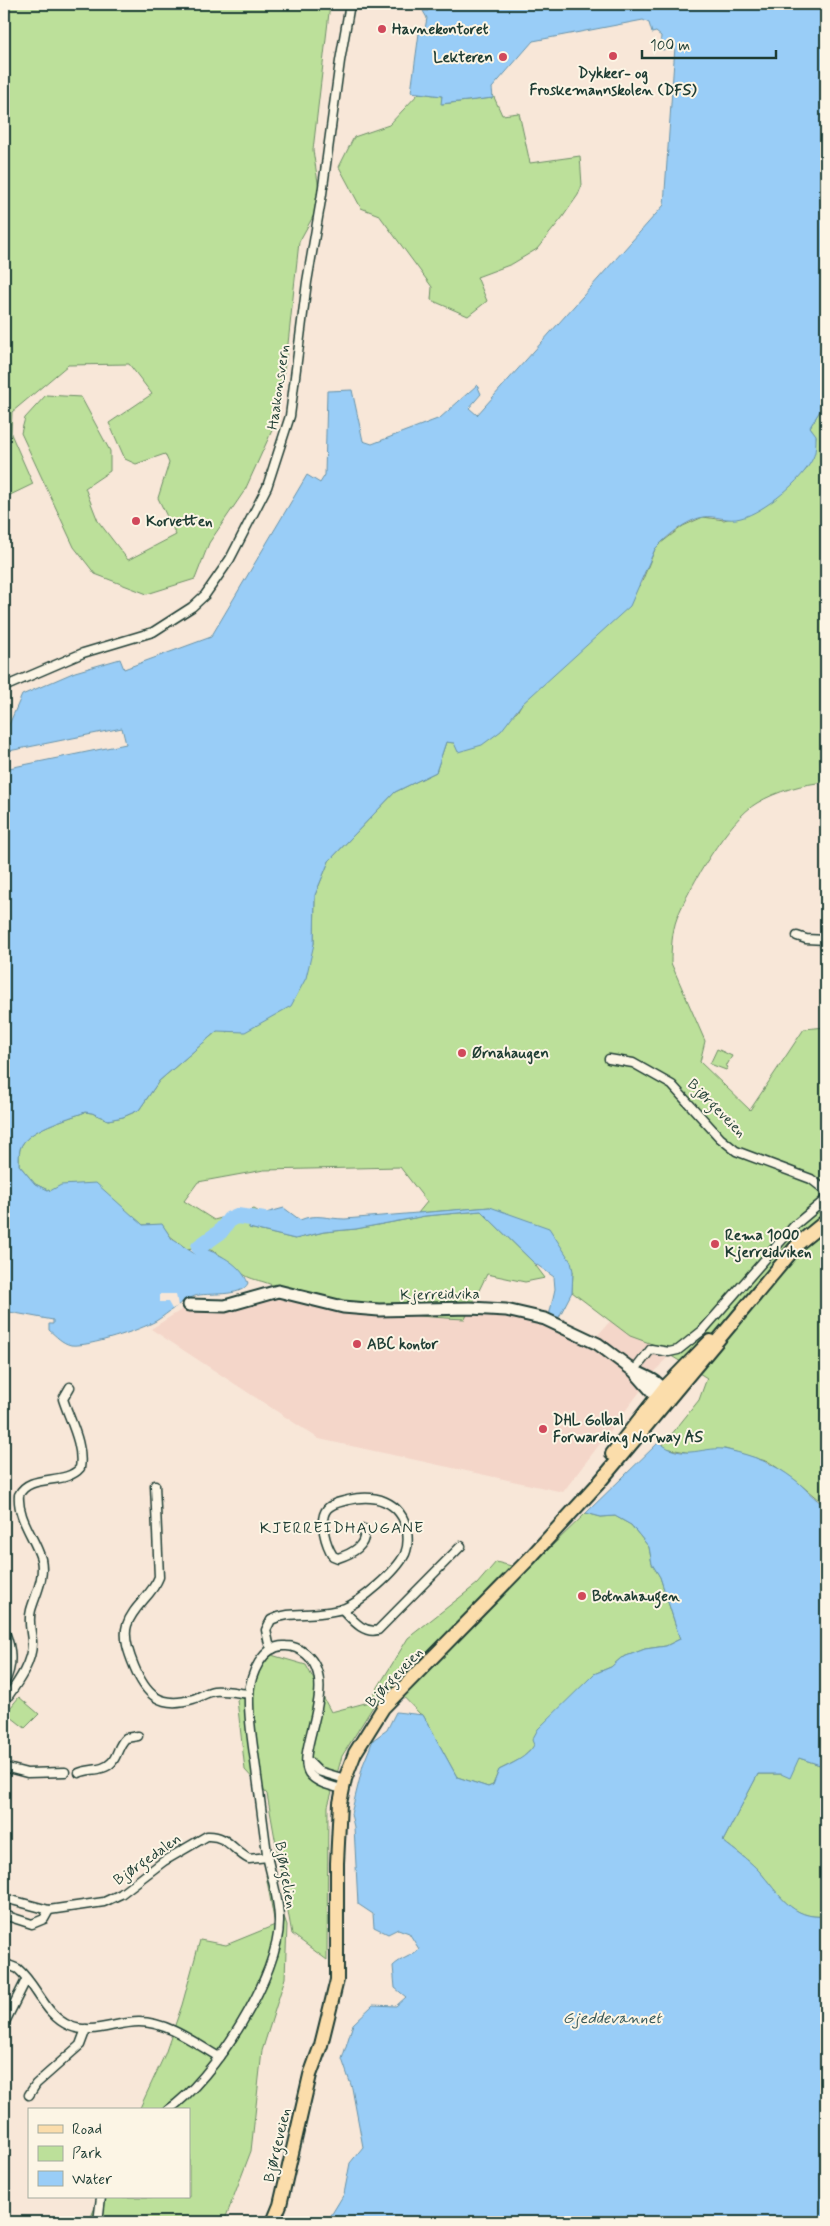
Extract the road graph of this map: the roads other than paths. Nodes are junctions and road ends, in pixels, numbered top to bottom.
1 (350, 4) edge
2 (4, 687) edge
3 (797, 936) dead end
4 (826, 940) edge
5 (609, 1059) dead end
6 (826, 1221) edge
7 (189, 1305) dead end
8 (634, 1371) junction
9 (70, 1387) dead end
10 (663, 1394) junction
11 (155, 1485) dead end
12 (364, 1529) dead end
13 (461, 1546) dead end
14 (342, 1609) junction
15 (4, 1630) edge
16 (273, 1649) junction
17 (4, 1683) edge
18 (249, 1694) junction
19 (4, 1702) edge
20 (138, 1736) dead end
21 (4, 1767) edge
22 (65, 1772) dead end
23 (79, 1773) dead end
24 (344, 1784) junction
25 (268, 1857) junction
26 (4, 1898) edge
27 (49, 1910) junction
28 (4, 1915) edge
29 (4, 1963) edge
30 (26, 1980) junction
31 (4, 2024) edge
32 (86, 2029) junction
33 (219, 2057) junction
34 (29, 2095) dead end
35 (171, 2108) edge
36 (101, 2198) edge
37 (98, 2222) edge
38 (273, 2222) edge

1 - 2 street, Haakonsvern
3 - 4 street
5 - 8 street, Bjørgeveien
6 - 10 main road, Bjørgeveien
7 - 8 street, Kjerreidvika
8 - 10 street, Kjerreidvika
9 - 19 street
10 - 24 main road, Bjørgeveien
11 - 18 street
12 - 14 street
13 - 14 street
14 - 16 street
15 - 17 street
16 - 18 street, Bjørgelien
16 - 24 street
18 - 25 street, Bjørgelien
20 - 23 street
21 - 22 street
24 - 38 main road, Bjørgeveien
25 - 27 street, Bjørgedalen
25 - 33 street, Bjørgelien
26 - 27 street, Bjørgedalen
27 - 28 street
29 - 30 street
30 - 31 street
30 - 32 street
32 - 33 street
32 - 34 street
33 - 35 street, Bjørgelien
36 - 37 street

